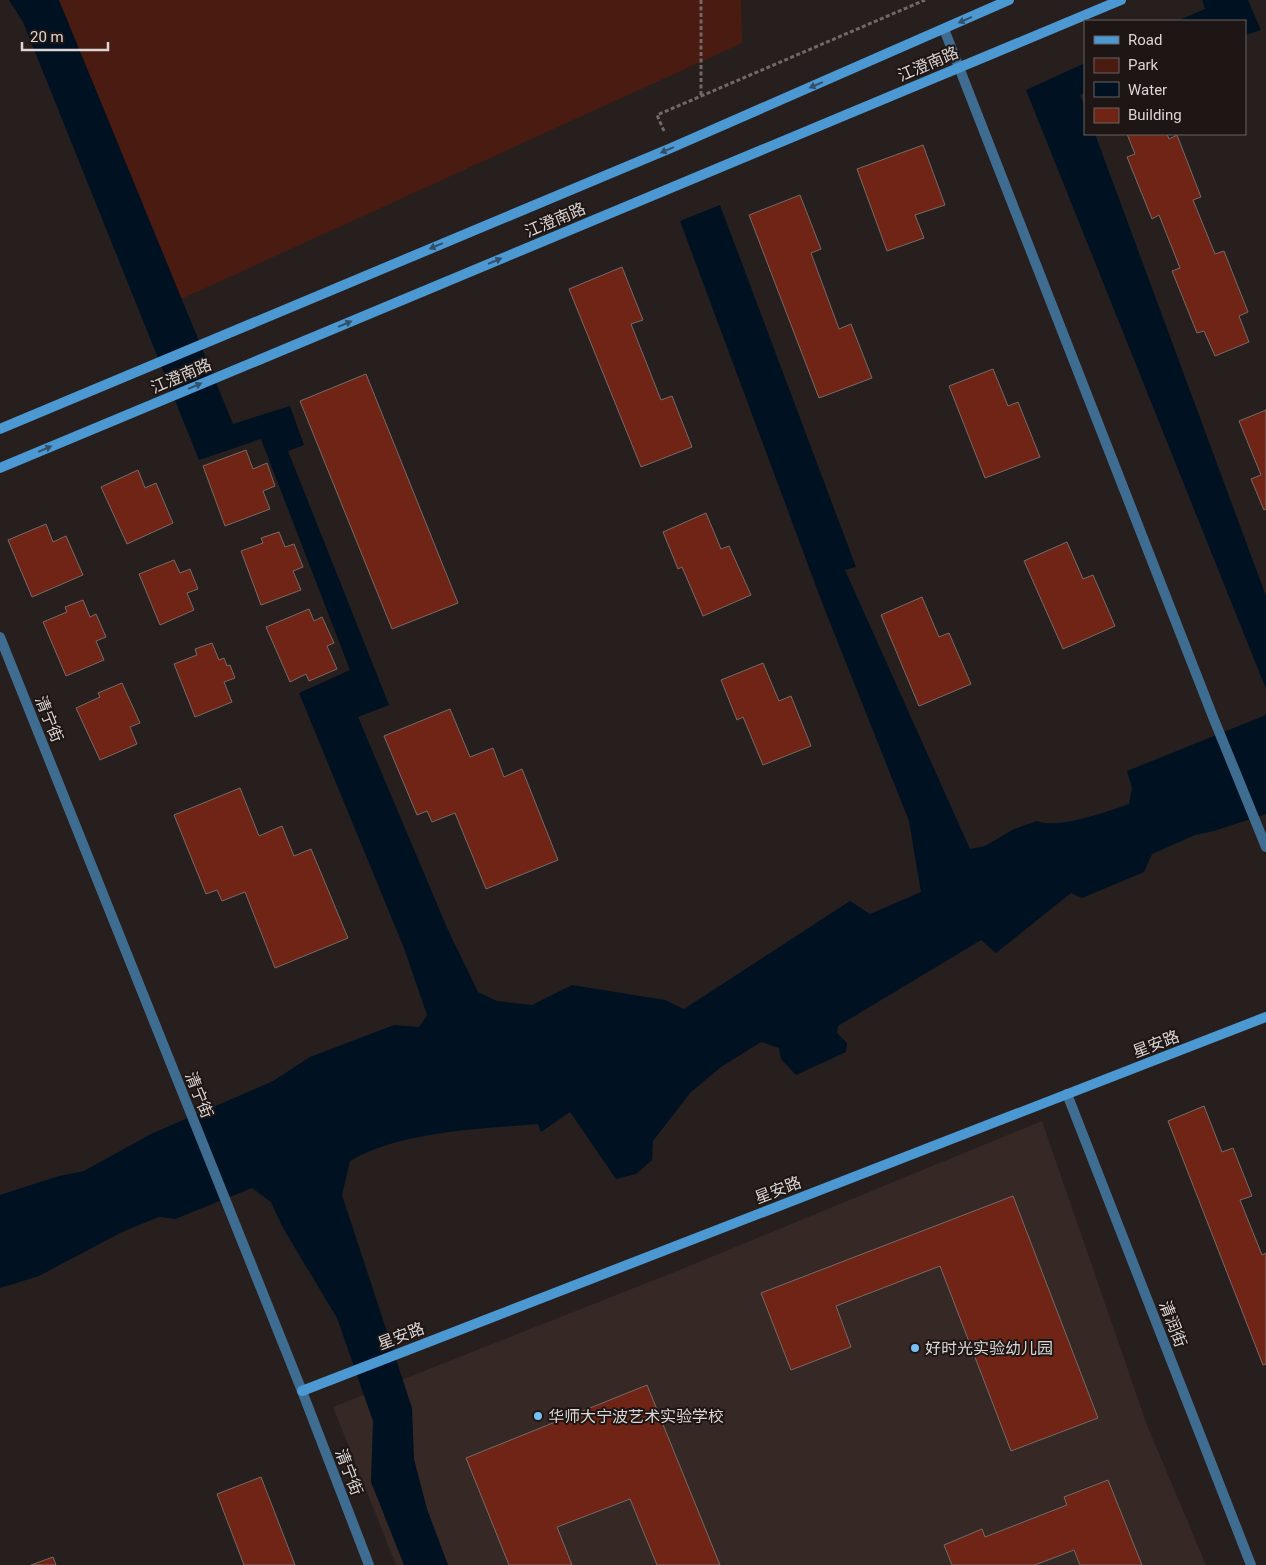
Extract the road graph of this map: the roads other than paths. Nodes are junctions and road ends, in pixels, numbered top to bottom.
1 (1009, 0) edge
2 (1121, 0) edge
3 (944, 29) junction
4 (960, 67) junction
5 (0, 430) edge
6 (0, 468) edge
7 (0, 637) edge
8 (1266, 847) edge
9 (1266, 1017) edge
10 (1067, 1094) junction
11 (302, 1391) junction
12 (369, 1565) edge
13 (1251, 1565) edge

1 -> 3 main road, 江澄南路
2 - 4 main road, 江澄南路
3 - 4 street
3 -> 5 main road, 江澄南路
6 -> 4 main road, 江澄南路
4 - 8 street
7 - 11 street, 清宁街
9 - 10 main road, 星安路
10 - 11 main road, 星安路
10 - 13 street, 清润街
11 - 12 street, 清宁街

